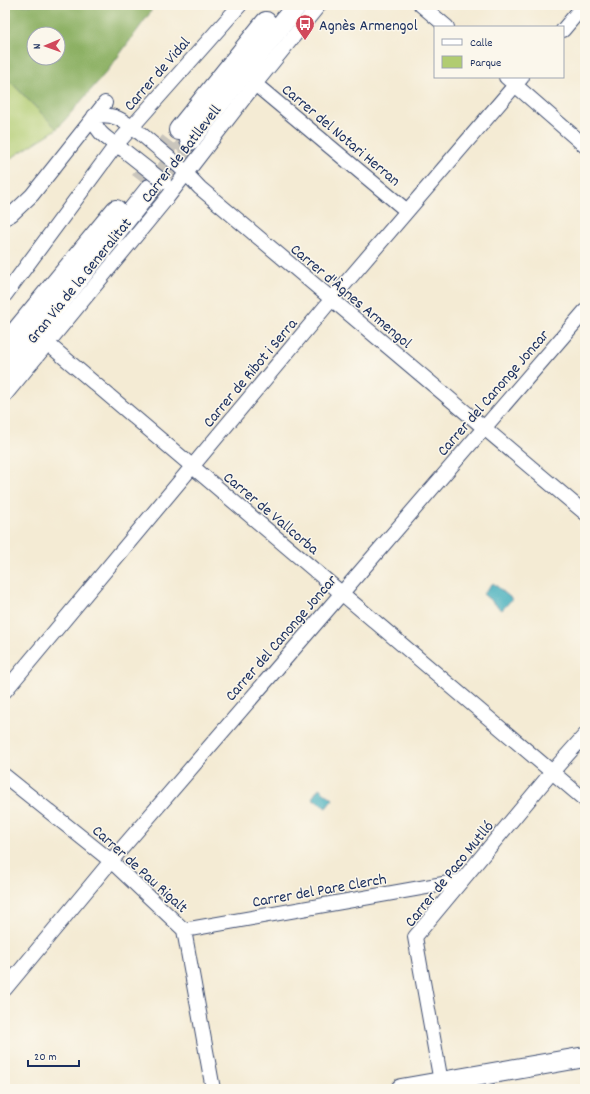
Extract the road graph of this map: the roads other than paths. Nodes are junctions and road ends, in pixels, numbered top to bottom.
1 (240, 5) edge
2 (280, 5) edge
3 (297, 5) edge
4 (319, 5) edge
5 (421, 5) edge
6 (584, 5) edge
7 (446, 26) edge
8 (564, 29) edge
9 (514, 80) edge
10 (255, 84) junction
11 (105, 103) dead end
12 (94, 116) junction
13 (135, 130) junction
14 (585, 146) edge
15 (121, 148) junction
16 (184, 169) junction
17 (155, 187) junction
18 (407, 211) junction
19 (5, 218) edge
20 (5, 295) edge
21 (331, 300) junction
22 (585, 311) edge
23 (47, 343) junction
24 (5, 345) edge
25 (5, 371) edge
26 (5, 395) edge
27 (483, 428) junction
28 (192, 467) junction
29 (585, 513) edge
30 (342, 592) junction
31 (5, 690) edge
32 (585, 735) edge
33 (552, 772) junction
34 (5, 776) edge
35 (585, 800) edge
36 (111, 861) junction
37 (460, 881) junction
38 (184, 930) junction
39 (5, 989) edge
40 (585, 1057) edge
41 (443, 1086) edge
42 (213, 1089) edge
43 (401, 1089) edge

1 - 13 street, Carrer de Vidal
2 - 3 street
4 - 10 street, Carrer de Batllevell
5 - 7 street
6 - 8 street
9 - 14 street
9 - 18 street, Carrer de Ribot i Serra
10 - 16 street, Carrer de Batllevell
10 - 18 street, Carrer del Notari Herran
11 - 12 street
12 - 13 street, Carrer d'Àgnes Armengol
12 - 15 street
12 - 19 street
13 - 15 street, Carrer de Vidal
13 - 16 street, Carrer d'Àgnes Armengol, bridge
15 - 17 street, bridge
15 - 20 street, Carrer de Vidal
16 - 17 street, Carrer de Batllevell
16 - 21 street, Carrer d'Àgnes Armengol
17 - 23 street, Carrer de Batllevell
17 - 24 street, Gran Via de la Generalitat
17 - 25 street, Gran Via de la Generalitat
18 - 21 street, Carrer de Ribot i Serra
21 - 27 street, Carrer d'Àgnes Armengol
21 - 28 street, Carrer de Ribot i Serra
22 - 27 street, Carrer del Canonge Joncar
23 - 26 street, Carrer de Batllevell
23 - 28 street, Carrer de Vallcorba
27 - 29 street, Carrer d'Àgnes Armengol
27 - 30 street, Carrer del Canonge Joncar
28 - 30 street, Carrer de Vallcorba
28 - 31 street, Carrer de Ribot i Serra
30 - 33 street, Carrer de Vallcorba
30 - 36 street, Carrer del Canonge Joncar
32 - 33 street, Carrer de Paco Mutlló
33 - 35 street, Carrer de Vallcorba
33 - 37 street, Carrer de Paco Mutlló
34 - 36 street, Carrer de Pau Rigalt
36 - 38 street, Carrer de Pau Rigalt
36 - 39 street, Carrer del Canonge Joncar
37 - 38 street, Carrer del Pare Clerch
37 - 41 street, Carrer de Paco Mutlló
38 - 42 street, Carrer de Pau Rigalt
40 - 41 street
41 - 43 street

